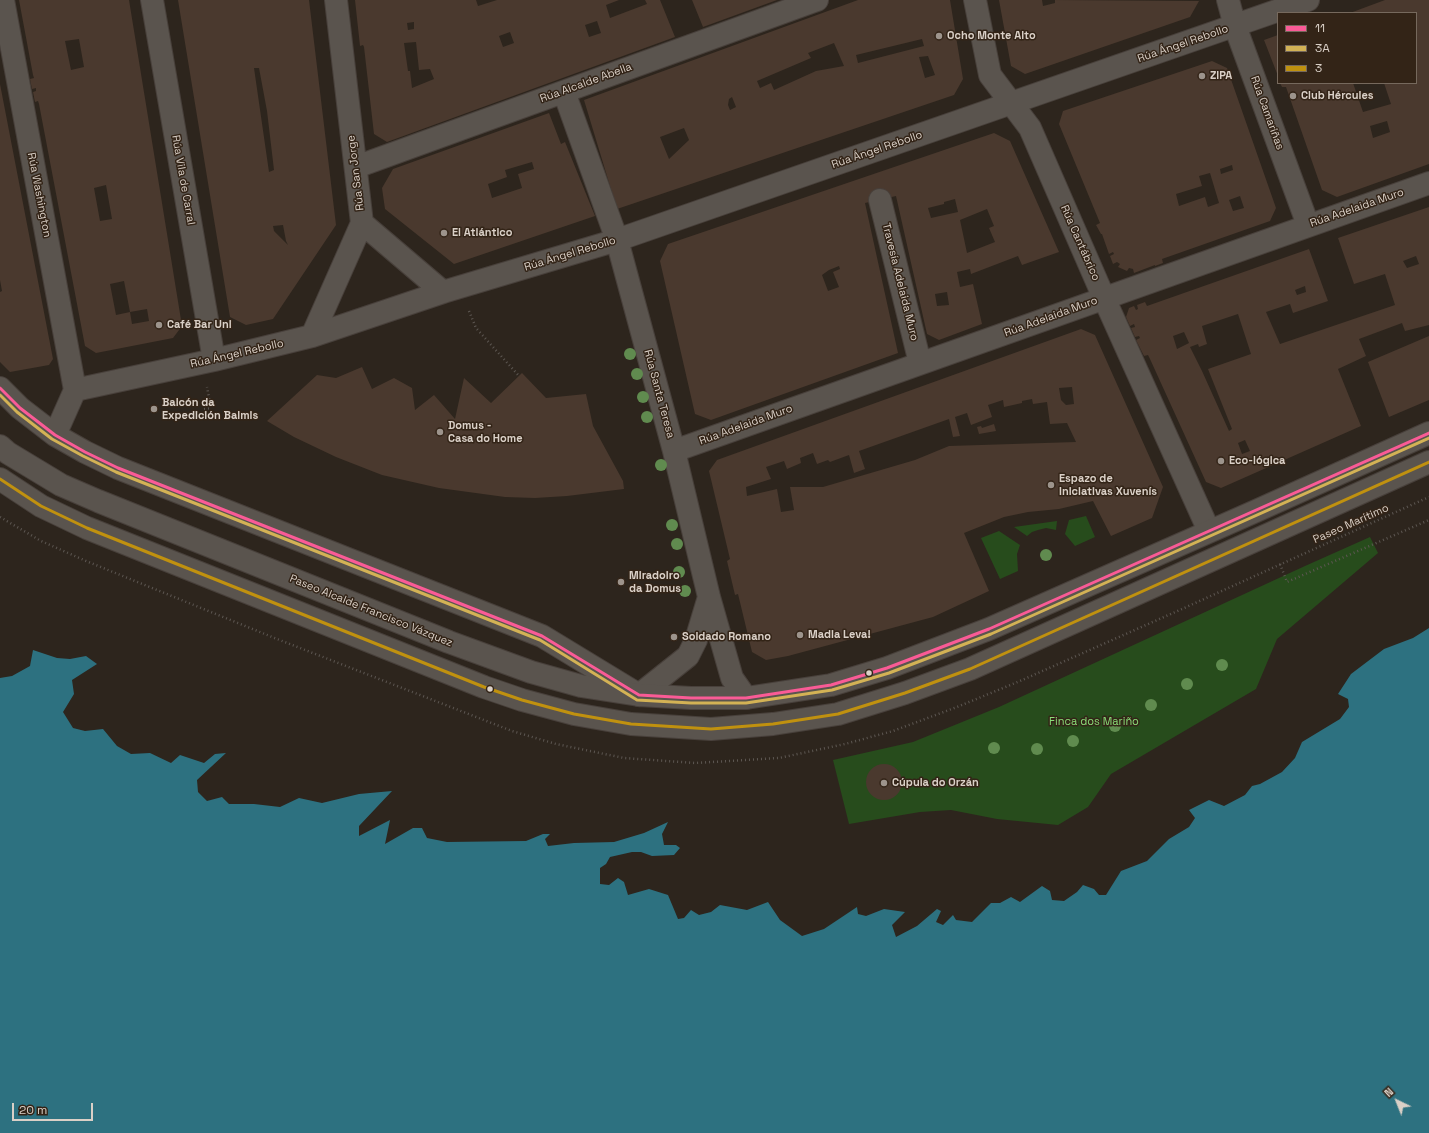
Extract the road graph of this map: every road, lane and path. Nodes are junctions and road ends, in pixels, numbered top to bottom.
1 (3, 0) edge
2 (152, 0) edge
3 (336, 0) edge
4 (817, 0) edge
5 (975, 0) edge
6 (1228, 0) edge
7 (1308, 0) edge
8 (1235, 26) junction
9 (564, 92) junction
10 (1011, 102) junction
11 (356, 167) junction
12 (1429, 183) edge
13 (880, 200) dead end
14 (362, 222) junction
15 (1308, 225) junction
16 (617, 240) junction
17 (452, 290) junction
18 (1104, 298) junction
19 (312, 336) junction
20 (214, 360) junction
21 (920, 363) junction
22 (518, 376) dead end
23 (0, 388) edge
24 (75, 390) junction
25 (1429, 433) edge
26 (55, 435) junction
27 (0, 446) edge
28 (674, 451) junction
29 (1429, 462) edge
30 (0, 479) edge
31 (1429, 497) edge
32 (1429, 520) edge
33 (1210, 531) junction
34 (709, 597) junction
35 (639, 695) junction
36 (746, 698) junction
37 (773, 724) junction

1 - 24 street, Rúa Washington
2 - 20 street, Rúa Vila de Carral
3 - 11 street, Rúa San Jorge
4 - 9 street, Rúa Alcalde Abella
5 - 10 street, Rúa Cantábrico
6 - 8 street, Rúa Camariñas
7 - 8 street, Rúa Ángel Rebollo
8 - 10 street, Rúa Ángel Rebollo
8 - 15 street, Rúa Camariñas
9 - 11 street, Rúa Alcalde Abella
9 - 16 street, Rúa Santa Teresa
10 - 16 street, Rúa Ángel Rebollo
10 - 18 street, Rúa Cantábrico
11 - 14 street, Rúa San Jorge
12 - 15 street, Rúa Adelaida Muro
13 - 21 street, Travesía Adelaida Muro
14 - 17 street
14 - 19 street, Rúa San Jorge
15 - 18 street, Rúa Adelaida Muro
16 - 17 street, Rúa Ángel Rebollo
16 - 28 street, Rúa Santa Teresa
17 - 19 street, Rúa Ángel Rebollo
17 - 22 path
18 - 21 street, Rúa Adelaida Muro
18 - 33 street, Rúa Cantábrico
19 - 20 street, Rúa Ángel Rebollo
20 - 24 street, Rúa Ángel Rebollo
21 - 28 street, Rúa Adelaida Muro
23 - 26 street
24 - 26 street
25 - 33 street, Paseo Alcalde Francisco Vázquez
26 - 35 street
27 - 35 street, Paseo Alcalde Francisco Vázquez
28 - 34 street, Rúa Santa Teresa
29 - 37 street
30 - 37 street
31 - 32 path, Paseo Marítimo
33 - 36 street, Paseo Alcalde Francisco Vázquez
34 - 35 street
34 - 36 street, Rúa Santa Teresa
35 - 36 street, Paseo Alcalde Francisco Vázquez
36 - 37 street, Rúa Santa Teresa

